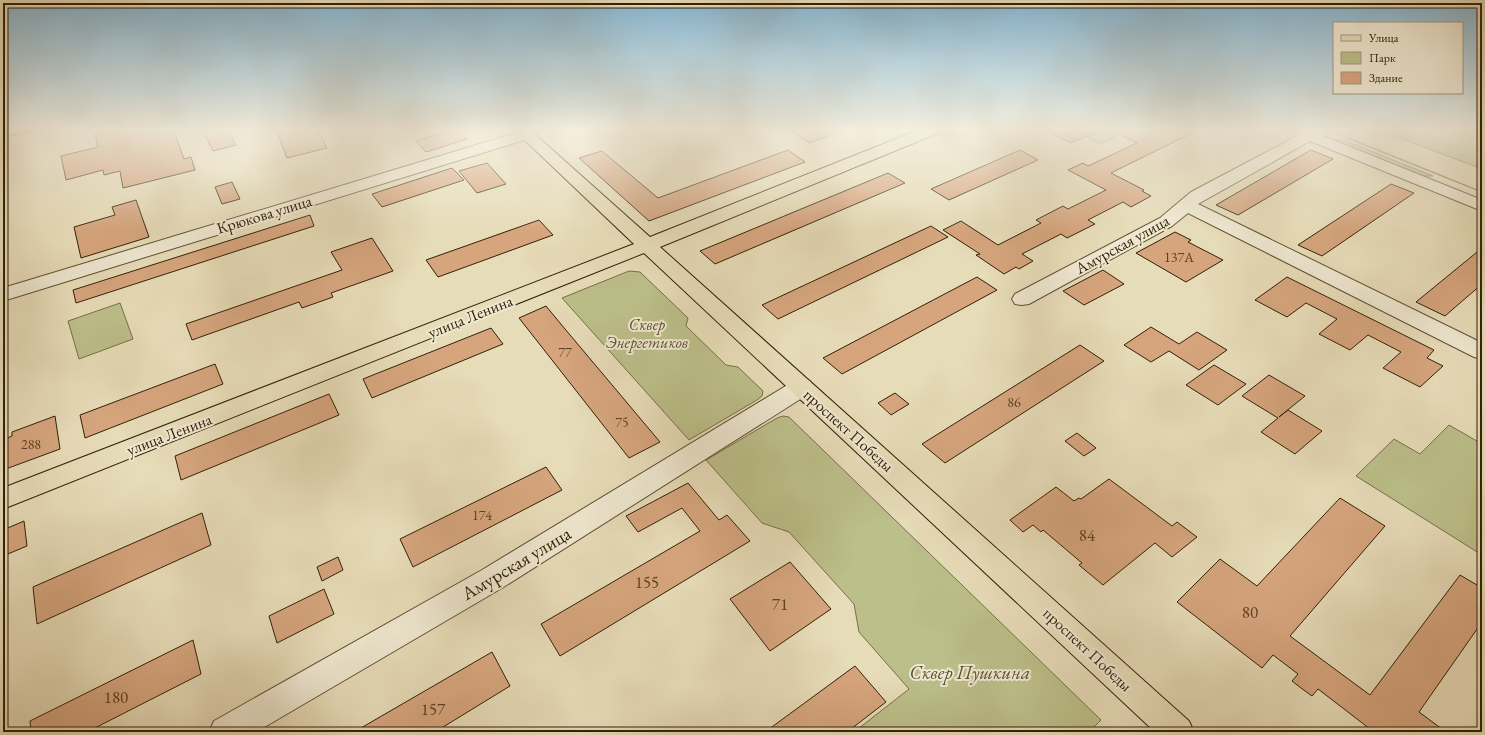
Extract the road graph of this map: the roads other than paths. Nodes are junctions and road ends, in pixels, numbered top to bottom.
1 (424, 163) edge
2 (557, 163) edge
3 (851, 163) edge
4 (1259, 163) edge
5 (1385, 163) edge
6 (1186, 205) junction
7 (1482, 206) edge
8 (647, 246) junction
9 (3, 295) edge
10 (1022, 299) dead end
11 (1482, 352) edge
12 (802, 387) junction
13 (3, 499) edge
14 (225, 732) edge
15 (1178, 732) edge

1 - 9 street, Крюкова улица
2 - 8 main road, проспект Победы
3 - 8 main road, улица Ленина
4 - 6 street, Амурская улица
5 - 7 street
6 - 10 street, Амурская улица
6 - 11 street
8 - 12 main road, проспект Победы
8 - 13 main road, улица Ленина
12 - 14 street, Амурская улица
12 - 15 main road, проспект Победы

